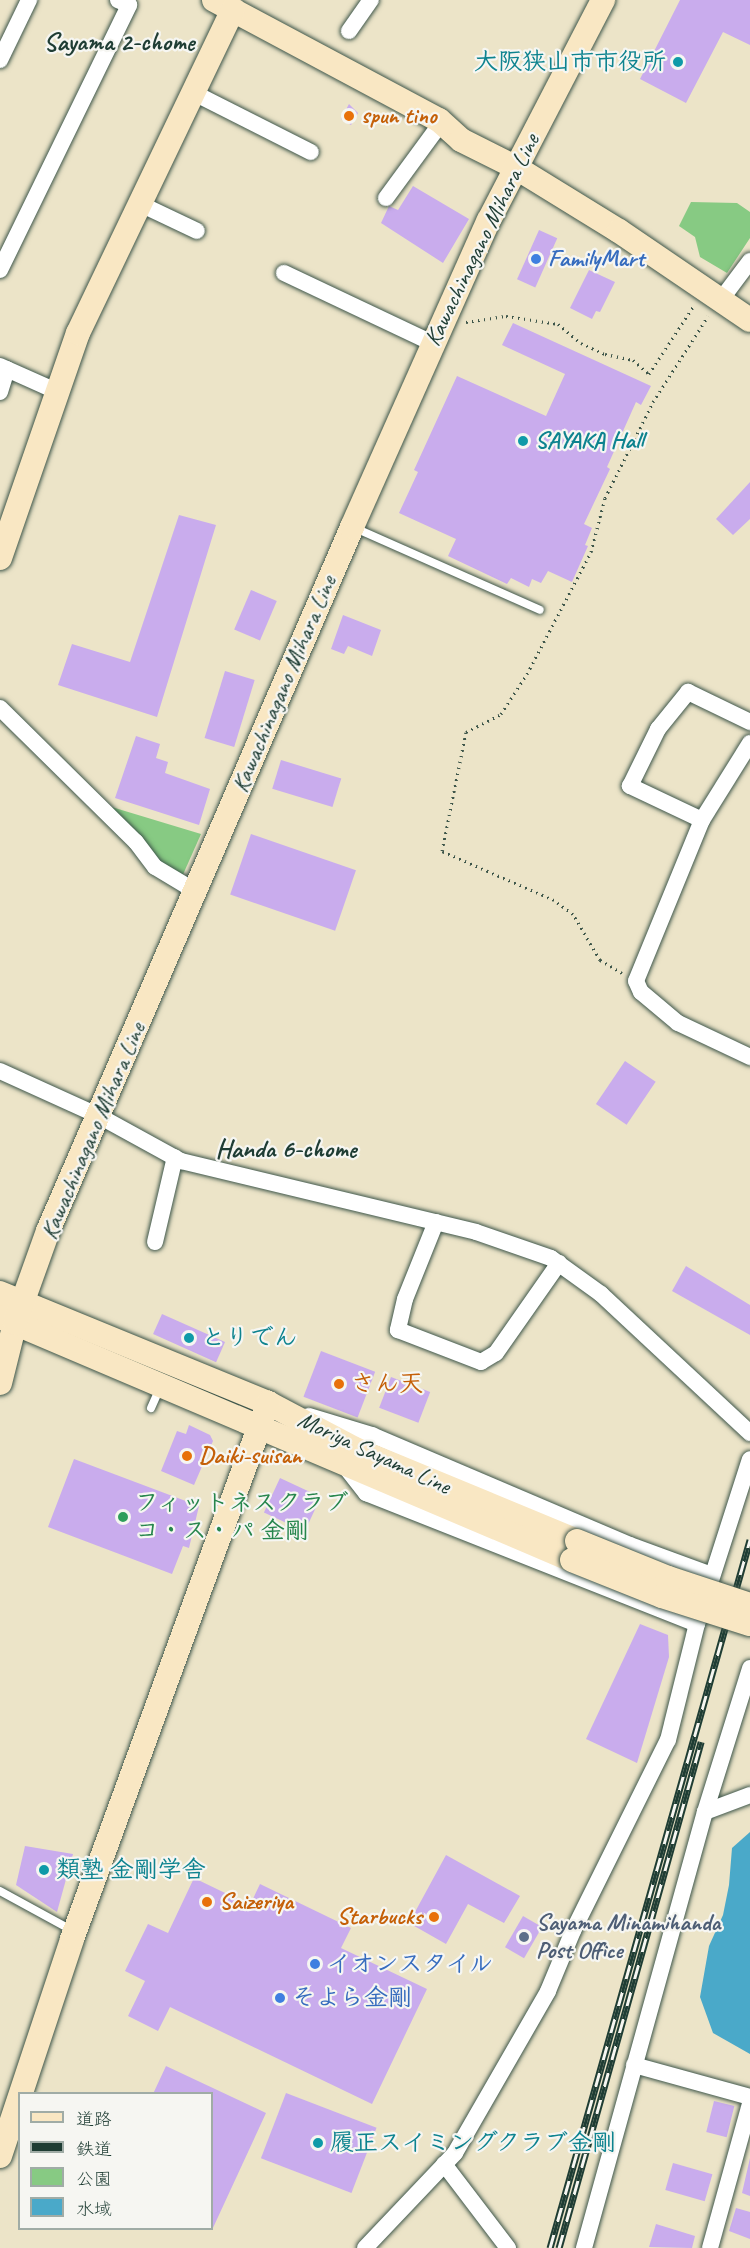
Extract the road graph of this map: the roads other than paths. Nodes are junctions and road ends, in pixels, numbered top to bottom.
1 (29, 0) edge
2 (118, 0) edge
3 (370, 0) edge
4 (603, 0) edge
5 (228, 3) edge
6 (349, 31) dead end
7 (0, 60) edge
8 (192, 92) junction
9 (441, 123) junction
10 (311, 152) dead end
11 (516, 167) junction
12 (386, 198) dead end
13 (138, 203) junction
14 (197, 231) dead end
15 (750, 261) edge
16 (0, 270) edge
17 (284, 273) dead end
18 (712, 295) junction
19 (750, 320) edge
20 (432, 344) junction
21 (3, 367) edge
22 (56, 391) junction
23 (0, 392) edge
24 (352, 527) junction
25 (1, 560) edge
26 (540, 610) dead end
27 (0, 708) edge
28 (750, 722) edge
29 (750, 743) edge
30 (702, 820) junction
31 (195, 891) junction
32 (750, 1057) edge
33 (0, 1071) edge
34 (99, 1116) junction
35 (176, 1157) junction
36 (436, 1222) junction
37 (155, 1242) dead end
38 (559, 1263) junction
39 (0, 1293) edge
40 (13, 1314) edge
41 (0, 1383) edge
42 (161, 1385) junction
43 (268, 1404) junction
44 (151, 1408) dead end
45 (260, 1428) junction
46 (750, 1433) edge
47 (750, 1459) edge
48 (342, 1463) junction
49 (575, 1550) junction
50 (712, 1575) junction
51 (750, 1605) edge
52 (697, 1624) junction
53 (750, 1624) edge
54 (750, 1668) edge
55 (750, 1795) edge
56 (705, 1812) junction
57 (0, 1891) edge
58 (75, 1932) junction
59 (634, 2065) junction
60 (21, 2092) edge
61 (750, 2097) edge
62 (18, 2102) edge
63 (750, 2104) edge
64 (0, 2156) edge
65 (444, 2164) junction
66 (365, 2248) edge
67 (508, 2248) edge
68 (584, 2248) edge
69 (710, 2248) edge

1 - 7 street
2 - 16 street
3 - 6 street
4 - 11 main road, Kawachinagano Mihara Line
5 - 8 main road
5 - 9 main road
8 - 10 street
8 - 13 main road
9 - 11 main road
9 - 12 street
11 - 18 main road
11 - 20 main road, Kawachinagano Mihara Line
13 - 14 street
13 - 22 main road
15 - 18 street
17 - 20 street
18 - 19 main road
20 - 24 main road, Kawachinagano Mihara Line
21 - 22 street
21 - 23 street
22 - 25 main road
24 - 26 lane
24 - 31 main road, Kawachinagano Mihara Line
27 - 31 street
28 - 30 street
29 - 30 street
30 - 32 street
31 - 34 main road, Kawachinagano Mihara Line
33 - 34 street
34 - 35 street
34 - 40 main road, Kawachinagano Mihara Line
35 - 36 street
35 - 37 street
36 - 38 street
36 - 38 street
38 - 46 street
39 - 40 main road, Moriya Sayama Line
40 - 41 main road, Kawachinagano Mihara Line
40 - 42 main road, Moriya Sayama Line
40 - 43 main road, Moriya Sayama Line
42 - 44 lane
42 - 45 main road, Moriya Sayama Line
43 - 45 main road
43 - 49 main road, Moriya Sayama Line
43 - 50 street
45 - 48 main road, Moriya Sayama Line
45 - 58 main road
47 - 50 street
48 - 49 main road, Moriya Sayama Line
48 - 52 street
49 - 51 main road, Moriya Sayama Line, bridge
49 - 53 main road, Moriya Sayama Line, bridge
50 - 52 street
52 - 65 street
54 - 56 street
55 - 56 street
56 - 59 street
57 - 58 lane
58 - 60 main road
59 - 61 street
59 - 68 street
62 - 64 main road
63 - 69 street
65 - 66 street
65 - 67 street

